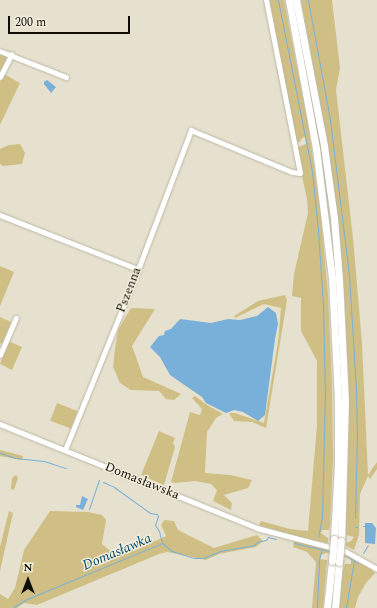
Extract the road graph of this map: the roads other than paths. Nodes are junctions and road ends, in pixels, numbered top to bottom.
1 (266, 0) edge
2 (289, 0) edge
3 (296, 0) edge
4 (0, 51) edge
5 (11, 55) junction
6 (0, 77) edge
7 (66, 77) dead end
8 (0, 216) edge
9 (138, 269) junction
10 (16, 318) dead end
11 (0, 355) edge
12 (0, 424) edge
13 (65, 450) junction
14 (337, 540) junction
15 (335, 562) junction
16 (377, 569) edge
17 (327, 608) edge
18 (335, 608) edge

1 - 9 street, Pszenna
2 - 14 highway
3 - 14 highway
4 - 5 street
5 - 6 street
5 - 7 street
8 - 9 street
9 - 13 street, Pszenna
10 - 11 street
12 - 13 street, Domasławska
13 - 16 street, Domasławska
14 - 15 highway, bridge
15 - 17 highway
15 - 18 highway

